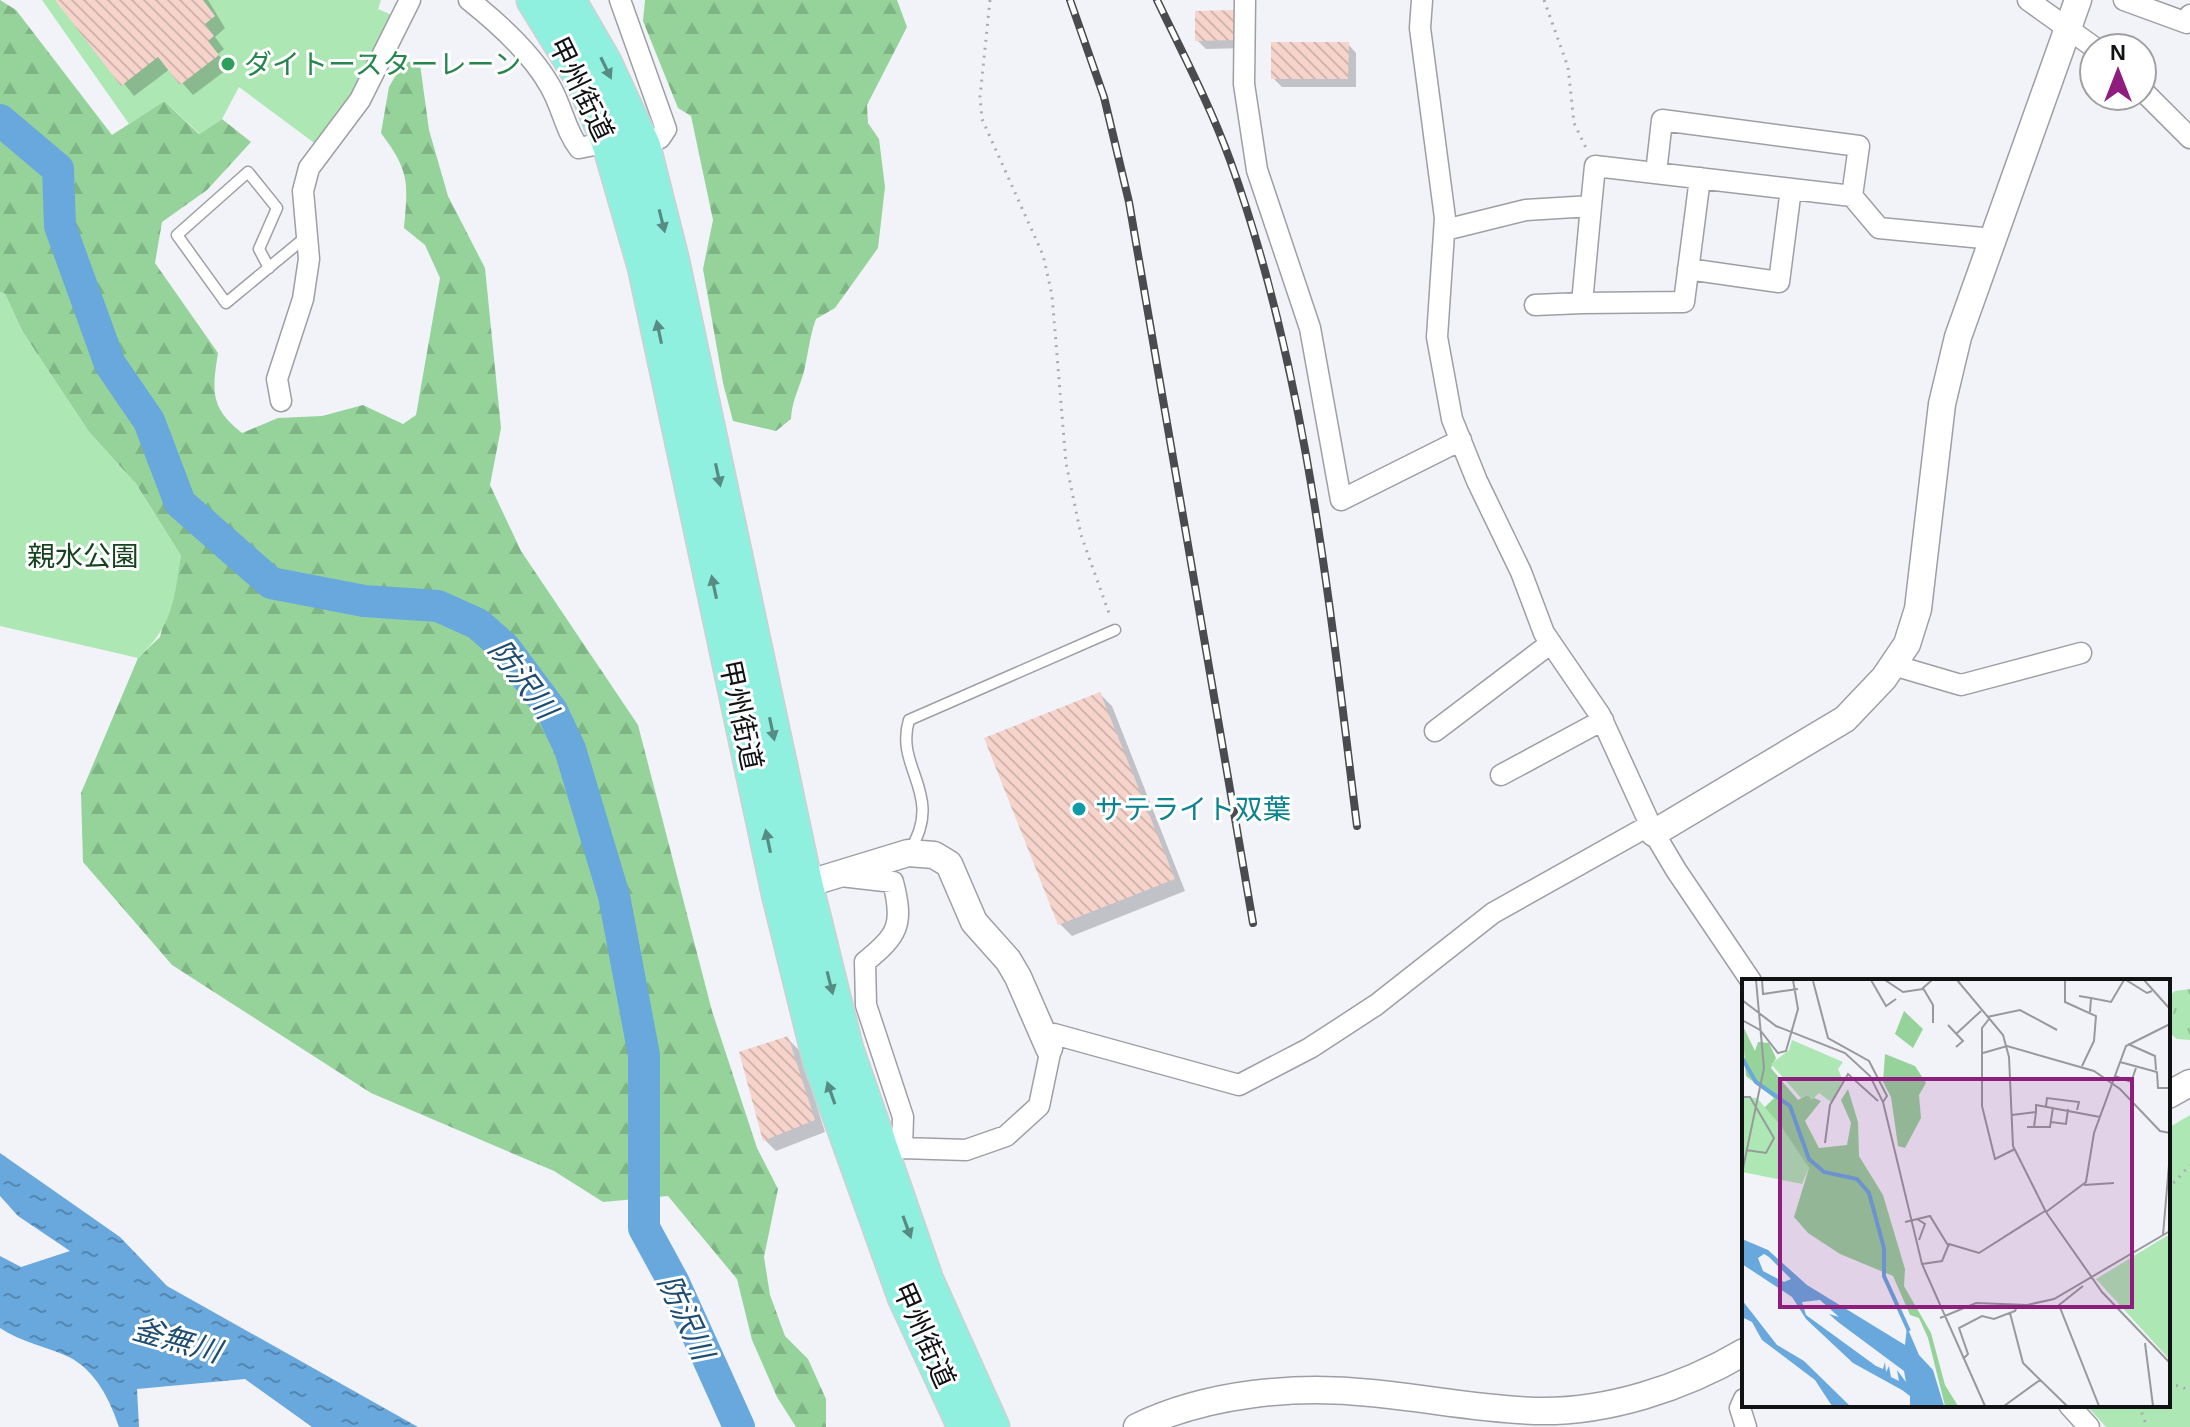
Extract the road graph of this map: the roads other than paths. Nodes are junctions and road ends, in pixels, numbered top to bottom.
1 (410, 0) edge
2 (469, 0) edge
3 (534, 0) edge
4 (568, 0) edge
5 (620, 0) edge
6 (1245, 0) edge
7 (1422, 0) edge
8 (2028, 0) edge
9 (2078, 0) edge
10 (2124, 0) edge
11 (2190, 15) edge
12 (2068, 27) junction
13 (2078, 35) edge
14 (2158, 106) edge
15 (2190, 138) edge
16 (609, 142) junction
17 (643, 146) junction
18 (1656, 173) junction
19 (1700, 178) junction
20 (1791, 189) junction
21 (1852, 196) junction
22 (1591, 206) junction
23 (1445, 230) junction
24 (307, 236) junction
25 (1993, 239) junction
26 (269, 268) junction
27 (1688, 269) junction
28 (1582, 303) junction
29 (1535, 305) dead end
30 (281, 401) dead end
31 (1461, 440) junction
32 (1115, 630) road end
33 (1551, 643) junction
34 (2081, 653) dead end
35 (1893, 665) junction
36 (1603, 720) junction
37 (1435, 731) dead end
38 (1501, 775) dead end
39 (1652, 829) junction
40 (908, 853) junction
41 (806, 884) junction
42 (1750, 979) edge
43 (1049, 1048) junction
44 (2190, 1083) edge
45 (2170, 1094) edge
46 (891, 1151) junction
47 (1742, 1353) edge
48 (1742, 1404) edge
49 (2071, 1407) edge
50 (1481, 1417) edge
51 (965, 1427) edge
52 (992, 1427) edge
53 (1137, 1427) edge
54 (1746, 1427) edge
55 (2089, 1427) edge

1 - 24 street
2 - 16 street
3 - 16 highway, 甲州街道
4 -> 17 highway, 甲州街道
5 - 17 street
6 - 31 street
7 - 23 street
8 - 12 street
9 - 12 street
10 - 11 street
12 - 13 street
12 - 25 street
14 - 15 street
41 -> 16 highway, 甲州街道
17 -> 41 highway, 甲州街道
18 - 19 street
18 - 21 street
18 - 22 street
19 - 20 street
19 - 27 street
20 - 21 street
20 - 27 street
21 - 25 street
22 - 23 street
22 - 28 street
23 - 31 street
24 - 26 lane
24 - 30 street
25 - 35 street
26 - 26 lane
27 - 28 street
28 - 29 street
31 - 33 street
32 - 40 lane
33 - 36 street
33 - 37 street
34 - 35 street
35 - 39 street
36 - 38 street
36 - 39 street
39 - 42 street
39 - 43 street
40 - 41 street
40 - 43 street
41 -> 46 highway, 甲州街道
41 - 46 street
51 -> 41 highway, 甲州街道
43 - 46 street
44 - 45 street
46 -> 52 highway, 甲州街道
47 - 50 street
48 - 54 street
49 - 55 street
50 - 53 street

